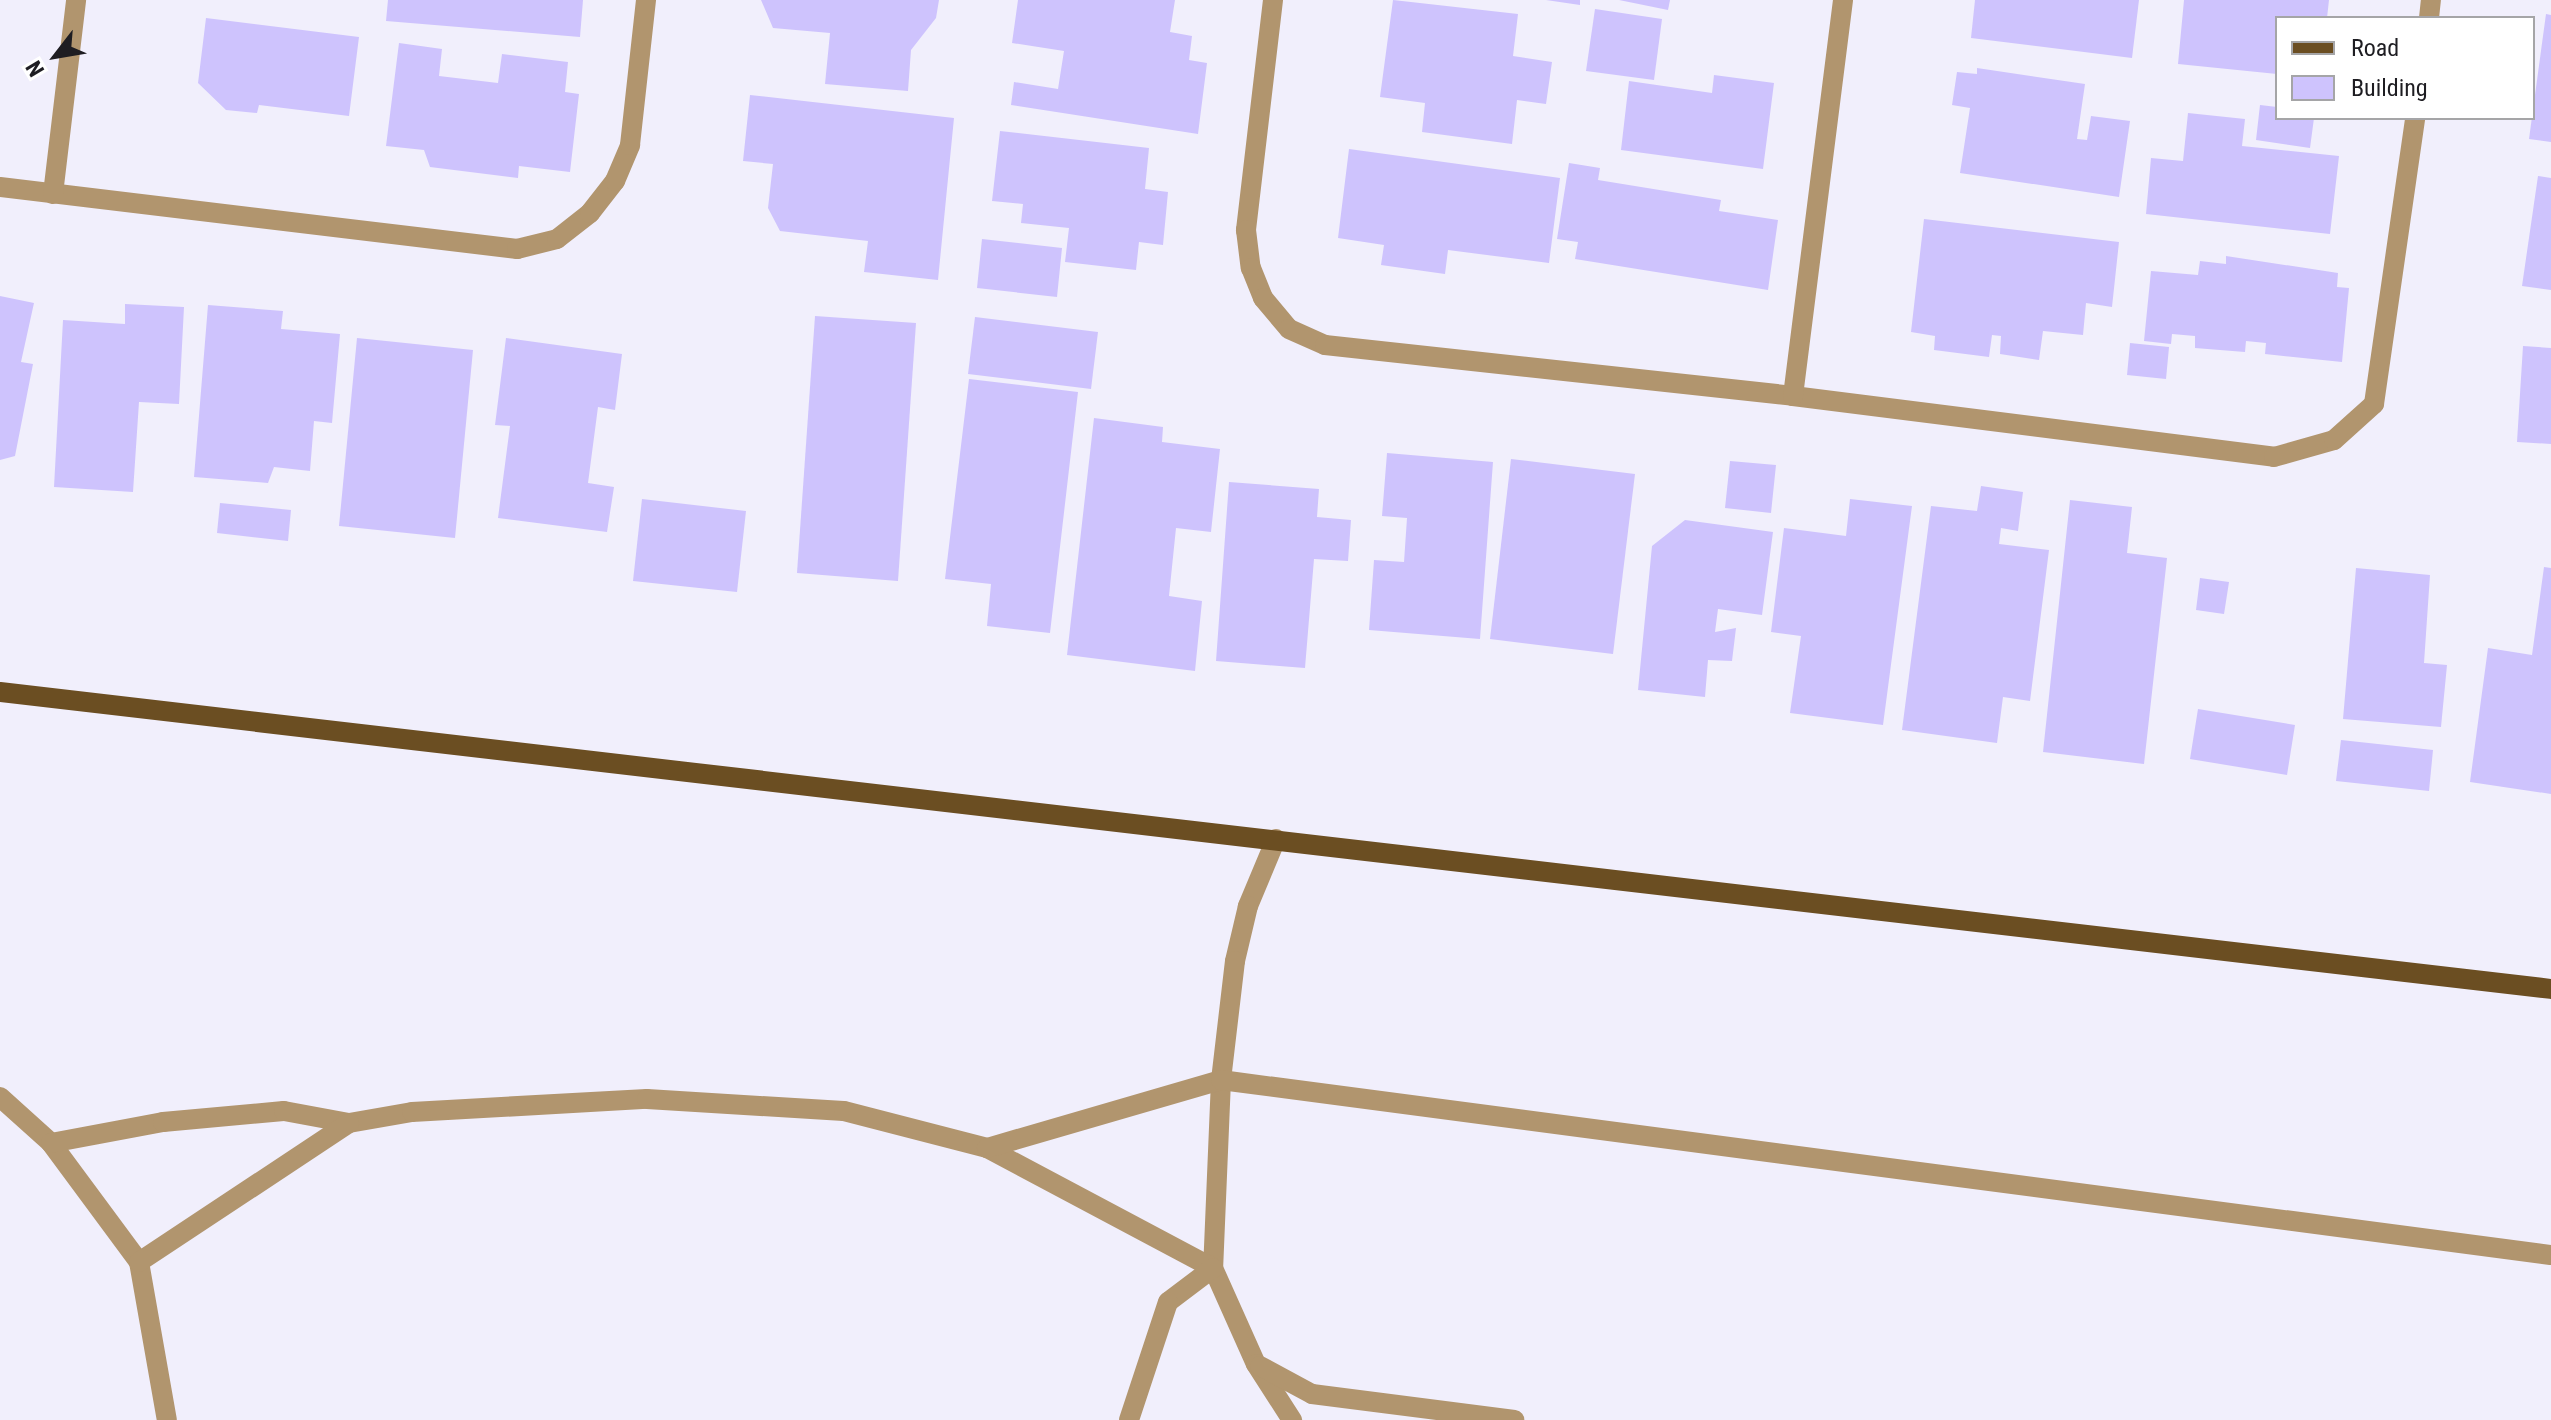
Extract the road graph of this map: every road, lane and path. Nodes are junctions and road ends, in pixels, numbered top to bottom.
1 (76, 0) edge
2 (646, 0) edge
3 (1273, 0) edge
4 (1843, 0) edge
5 (2415, 120) edge
6 (0, 187) edge
7 (53, 194) junction
8 (1793, 396) junction
9 (0, 692) edge
10 (1276, 839) junction
11 (2551, 989) edge
12 (1221, 1080) junction
13 (0, 1097) edge
14 (349, 1123) junction
15 (51, 1143) junction
16 (987, 1148) junction
17 (2551, 1255) edge
18 (139, 1262) junction
19 (1213, 1268) junction
20 (1256, 1364) junction
21 (167, 1420) edge
22 (1129, 1420) edge
23 (1292, 1420) edge
24 (1514, 1420) edge

1 - 7 street
2 - 7 street
3 - 8 street
4 - 8 street
5 - 8 street
6 - 7 street
9 - 10 main road
10 - 11 main road
10 - 12 street
12 - 16 street
12 - 17 street
12 - 19 street
13 - 15 street
14 - 15 street
14 - 16 street
14 - 18 street
15 - 18 street
16 - 19 street
18 - 21 street
19 - 20 street
19 - 22 street
20 - 23 street
20 - 24 street

